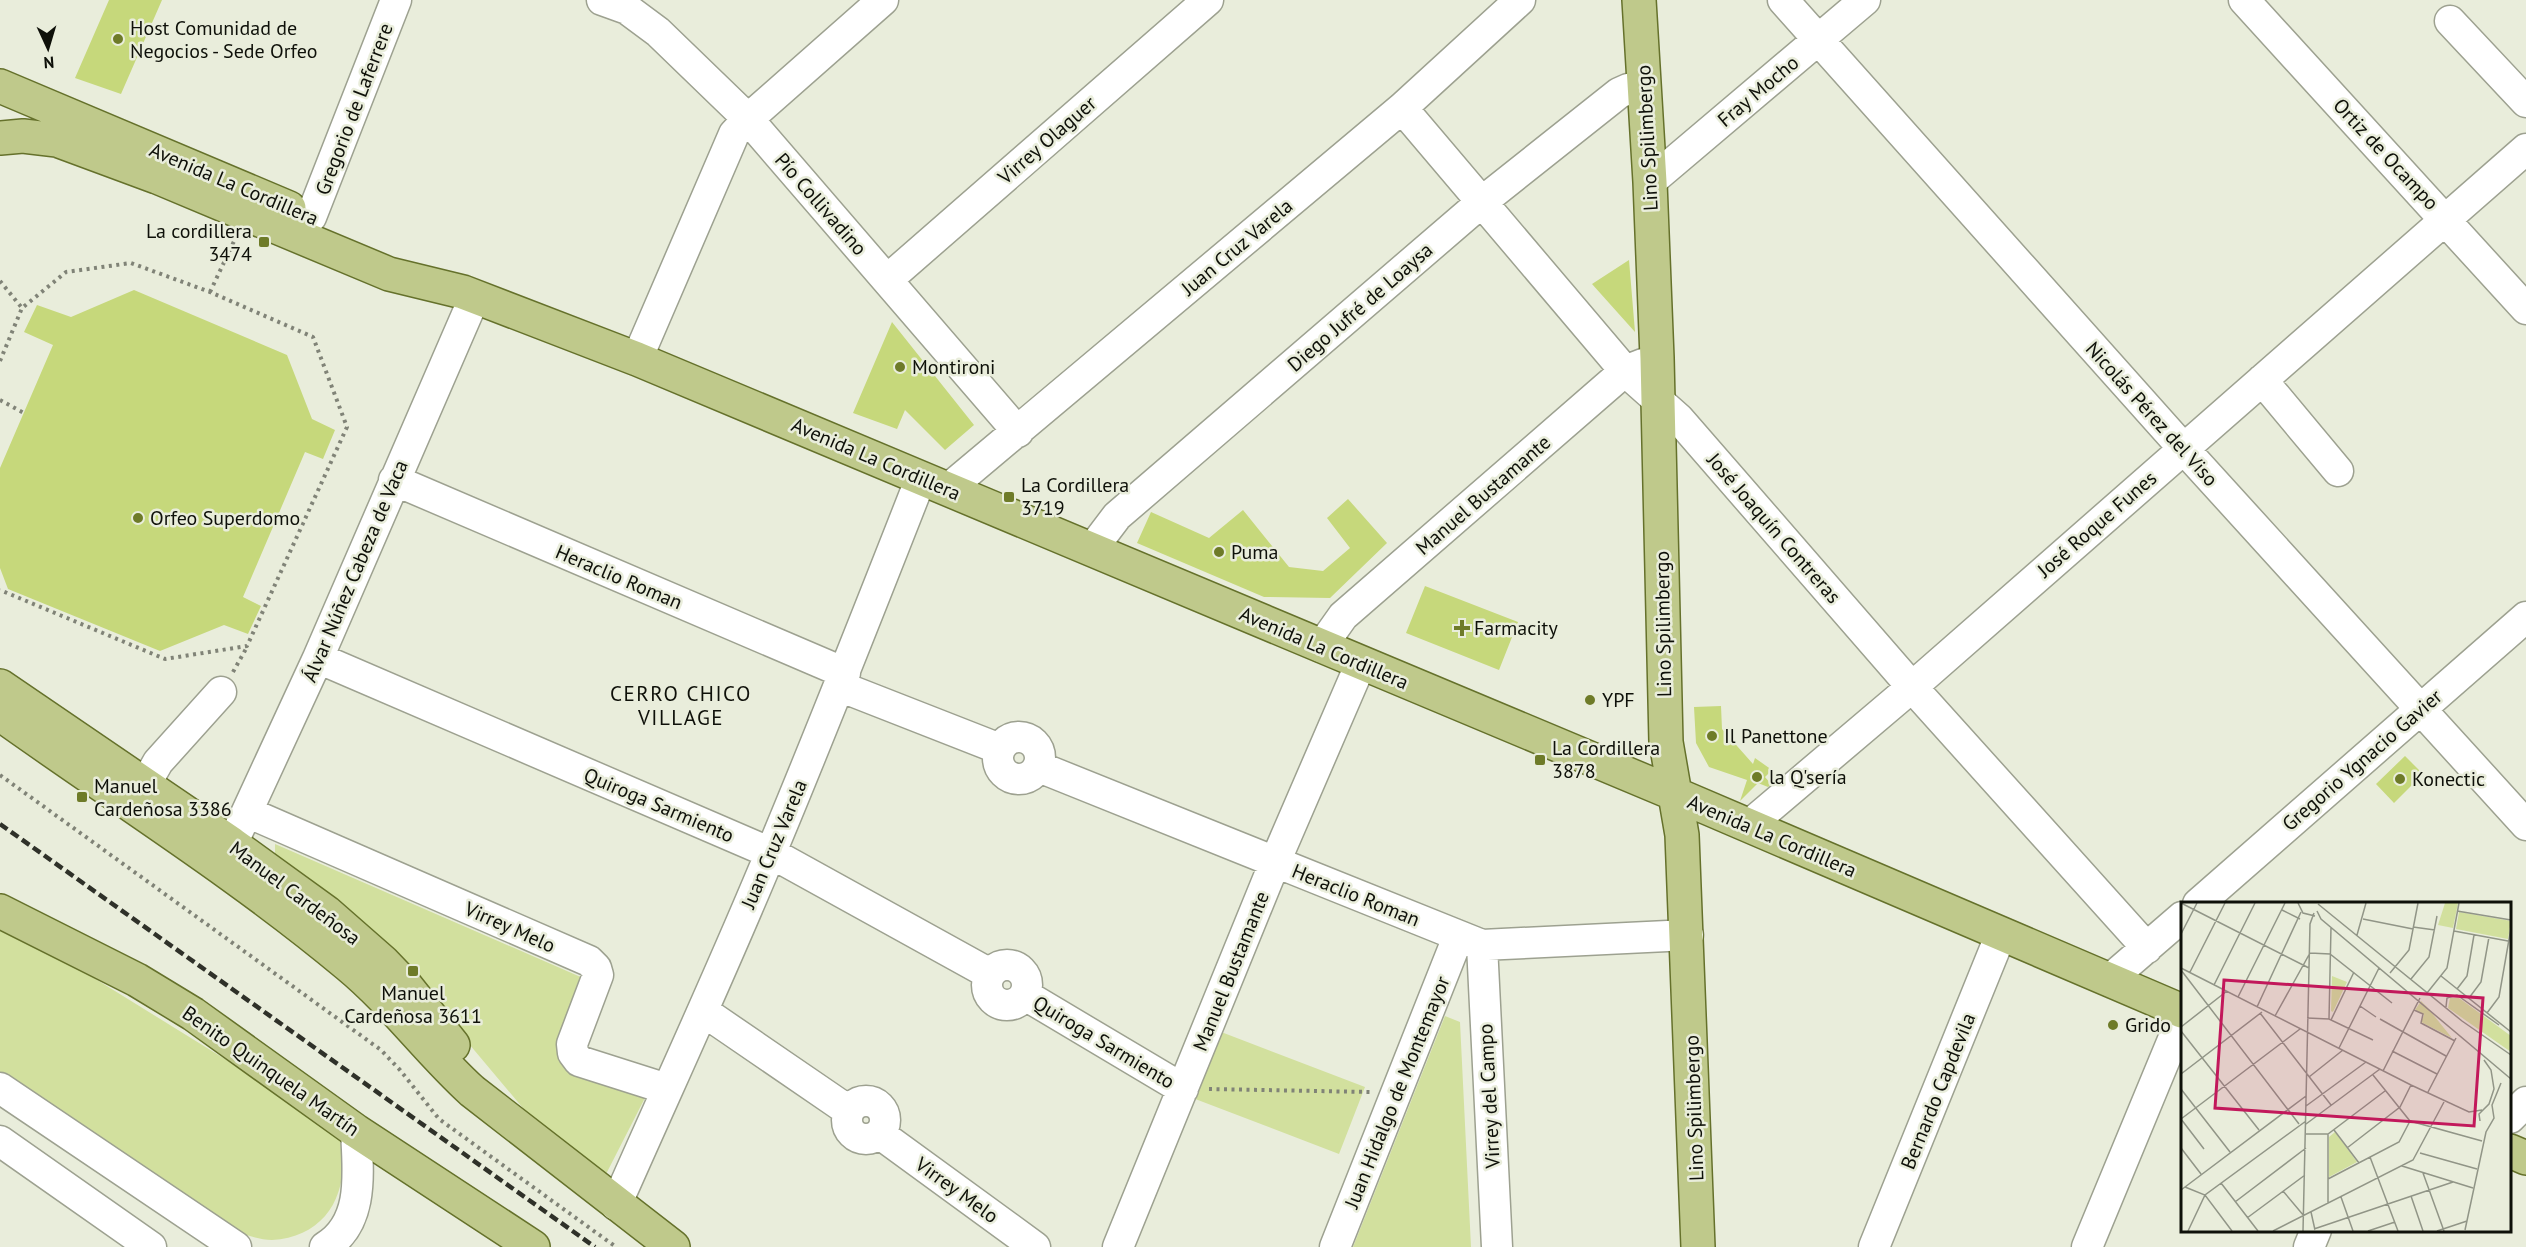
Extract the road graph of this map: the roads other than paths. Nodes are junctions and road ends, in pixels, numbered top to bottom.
1 (396, 0) edge
2 (883, 0) edge
3 (1208, 0) edge
4 (1520, 0) edge
5 (1639, 0) edge
6 (1783, 0) edge
7 (1865, 0) edge
8 (2244, 0) edge
9 (620, 3) edge
10 (2450, 21) dead end
11 (1818, 41) junction
12 (0, 86) edge
13 (1644, 86) junction
14 (2526, 102) edge
15 (1402, 108) junction
16 (748, 119) junction
17 (0, 138) edge
18 (2526, 149) edge
19 (1650, 182) junction
20 (1483, 201) junction
21 (311, 217) junction
22 (2446, 219) junction
23 (887, 280) junction
24 (469, 294) junction
25 (2526, 309) edge
26 (1657, 358) junction
27 (638, 359) junction
28 (1625, 371) junction
29 (2262, 380) junction
30 (1658, 401) junction
31 (1018, 432) junction
32 (2183, 448) junction
33 (2338, 471) dead end
34 (394, 480) junction
35 (934, 484) junction
36 (1092, 549) junction
37 (2526, 617) edge
38 (1321, 647) junction
39 (318, 658) junction
40 (1361, 663) junction
41 (842, 680) junction
42 (0, 686) edge
43 (1912, 687) junction
44 (221, 692) dead end
45 (2421, 709) junction
46 (0, 714) edge
47 (145, 785) junction
48 (1675, 794) junction
49 (247, 812) junction
50 (2526, 825) edge
51 (1748, 826) junction
52 (232, 844) junction
53 (771, 853) junction
54 (1275, 862) junction
55 (2199, 902) edge
56 (0, 910) edge
57 (2181, 918) edge
58 (2001, 934) junction
59 (1688, 935) junction
60 (1470, 941) junction
61 (2147, 948) junction
62 (2109, 980) junction
63 (703, 1011) junction
64 (2181, 1011) edge
65 (2181, 1020) edge
66 (0, 1088) edge
67 (667, 1089) junction
68 (1184, 1089) junction
69 (2526, 1102) edge
70 (2511, 1117) edge
71 (356, 1131) junction
72 (0, 1141) edge
73 (546, 1149) junction
74 (2511, 1151) edge
75 (2526, 1158) edge
76 (616, 1205) junction
77 (2315, 1232) edge
78 (139, 1244) edge
79 (236, 1247) edge
80 (325, 1247) edge
81 (533, 1247) edge
82 (673, 1247) edge
83 (1035, 1247) edge
84 (1118, 1247) edge
85 (1335, 1247) edge
86 (1497, 1247) edge
87 (1698, 1247) edge
88 (1874, 1247) edge
89 (2087, 1247) edge
90 (2309, 1247) edge

1 - 21 street, Gregorio de Laferrere
2 - 16 street
3 - 23 street, Virrey Olaguer
4 - 15 street, Juan Cruz Varela
5 - 13 main road, Lino Spilimbergo
6 - 11 street, Nicolás Pérez del Viso
7 - 11 street, Fray Mocho
8 - 22 street, Ortiz de Ocampo
9 - 16 street, Pío Collivadino
10 - 14 street
11 - 19 street, Fray Mocho
11 - 32 street, Nicolás Pérez del Viso
12 - 21 main road, Avenida La Cordillera
13 - 19 main road, Lino Spilimbergo
13 - 20 street, Diego Jufré de Loaysa
15 - 20 street, José Joaquín Contreras
15 - 31 street, Juan Cruz Varela
16 - 23 street, Pío Collivadino
16 - 27 street
17 - 24 main road, Avenida La Cordillera
18 - 22 street, José Roque Funes
19 - 26 main road, Lino Spilimbergo
20 - 28 street, José Joaquín Contreras
20 - 36 street, Diego Jufré de Loaysa
21 - 24 main road, Avenida La Cordillera
22 - 25 street, Ortiz de Ocampo
22 - 29 street, José Roque Funes
23 - 31 street, Pío Collivadino
24 - 27 main road, Avenida La Cordillera
24 - 34 street, Álvar Núñez Cabeza de Vaca
26 - 28 street, Manuel Bustamante
26 - 30 main road, Lino Spilimbergo
27 - 35 main road, Avenida La Cordillera
28 - 30 street, José Joaquín Contreras
28 - 38 street, Manuel Bustamante
29 - 32 street, José Roque Funes
29 - 33 street
30 - 43 street, José Joaquín Contreras
30 - 48 main road, Lino Spilimbergo
31 - 35 street, Juan Cruz Varela
32 - 43 street, José Roque Funes
32 - 45 street, Nicolás Pérez del Viso
34 - 39 street, Álvar Núñez Cabeza de Vaca
34 - 41 street, Heraclio Roman
35 - 36 main road, Avenida La Cordillera
35 - 41 street, Juan Cruz Varela
36 - 38 main road, Avenida La Cordillera
37 - 45 street, Gregorio Ygnacio Gavier
38 - 40 main road, Avenida La Cordillera
39 - 49 street, Álvar Núñez Cabeza de Vaca
39 - 53 street, Quiroga Sarmiento
40 - 48 main road, Avenida La Cordillera
40 - 54 street, Manuel Bustamante
41 - 53 street, Juan Cruz Varela
41 - 54 street, Heraclio Roman
42 - 47 main road, Manuel Cardeñosa
43 - 51 street, José Roque Funes
43 - 61 street, José Joaquín Contreras
44 - 47 street
45 - 50 street, Nicolás Pérez del Viso
45 - 55 street, Gregorio Ygnacio Gavier
46 - 73 main road, Manuel Cardeñosa
47 - 52 main road, Manuel Cardeñosa
48 - 51 main road, Avenida La Cordillera
48 - 59 main road, Lino Spilimbergo
49 - 52 street, Álvar Núñez Cabeza de Vaca
49 - 67 street, Virrey Melo
51 - 58 main road, Avenida La Cordillera
52 - 73 main road, Manuel Cardeñosa
53 - 63 street, Juan Cruz Varela
53 - 68 street, Quiroga Sarmiento
54 - 60 street, Heraclio Roman
54 - 68 street, Manuel Bustamante
56 - 71 main road, Benito Quinquela Martín
57 - 61 street
58 - 62 main road, Avenida La Cordillera
58 - 88 street, Bernardo Capdevila
59 - 60 street, Heraclio Roman
59 - 87 main road, Lino Spilimbergo
60 - 85 street, Juan Hidalgo de Montemayor
60 - 86 street, Virrey del Campo
61 - 62 street
62 - 64 main road, Avenida La Cordillera
63 - 67 street, Juan Cruz Varela
63 - 83 street, Virrey Melo
65 - 89 street
66 - 79 street
67 - 76 street, Juan Cruz Varela
68 - 84 street, Manuel Bustamante
69 - 70 street
71 - 80 street
71 - 81 main road, Benito Quinquela Martín
72 - 78 street
73 - 76 main road, Manuel Cardeñosa
74 - 75 main road
76 - 82 main road, Manuel Cardeñosa
77 - 90 street

